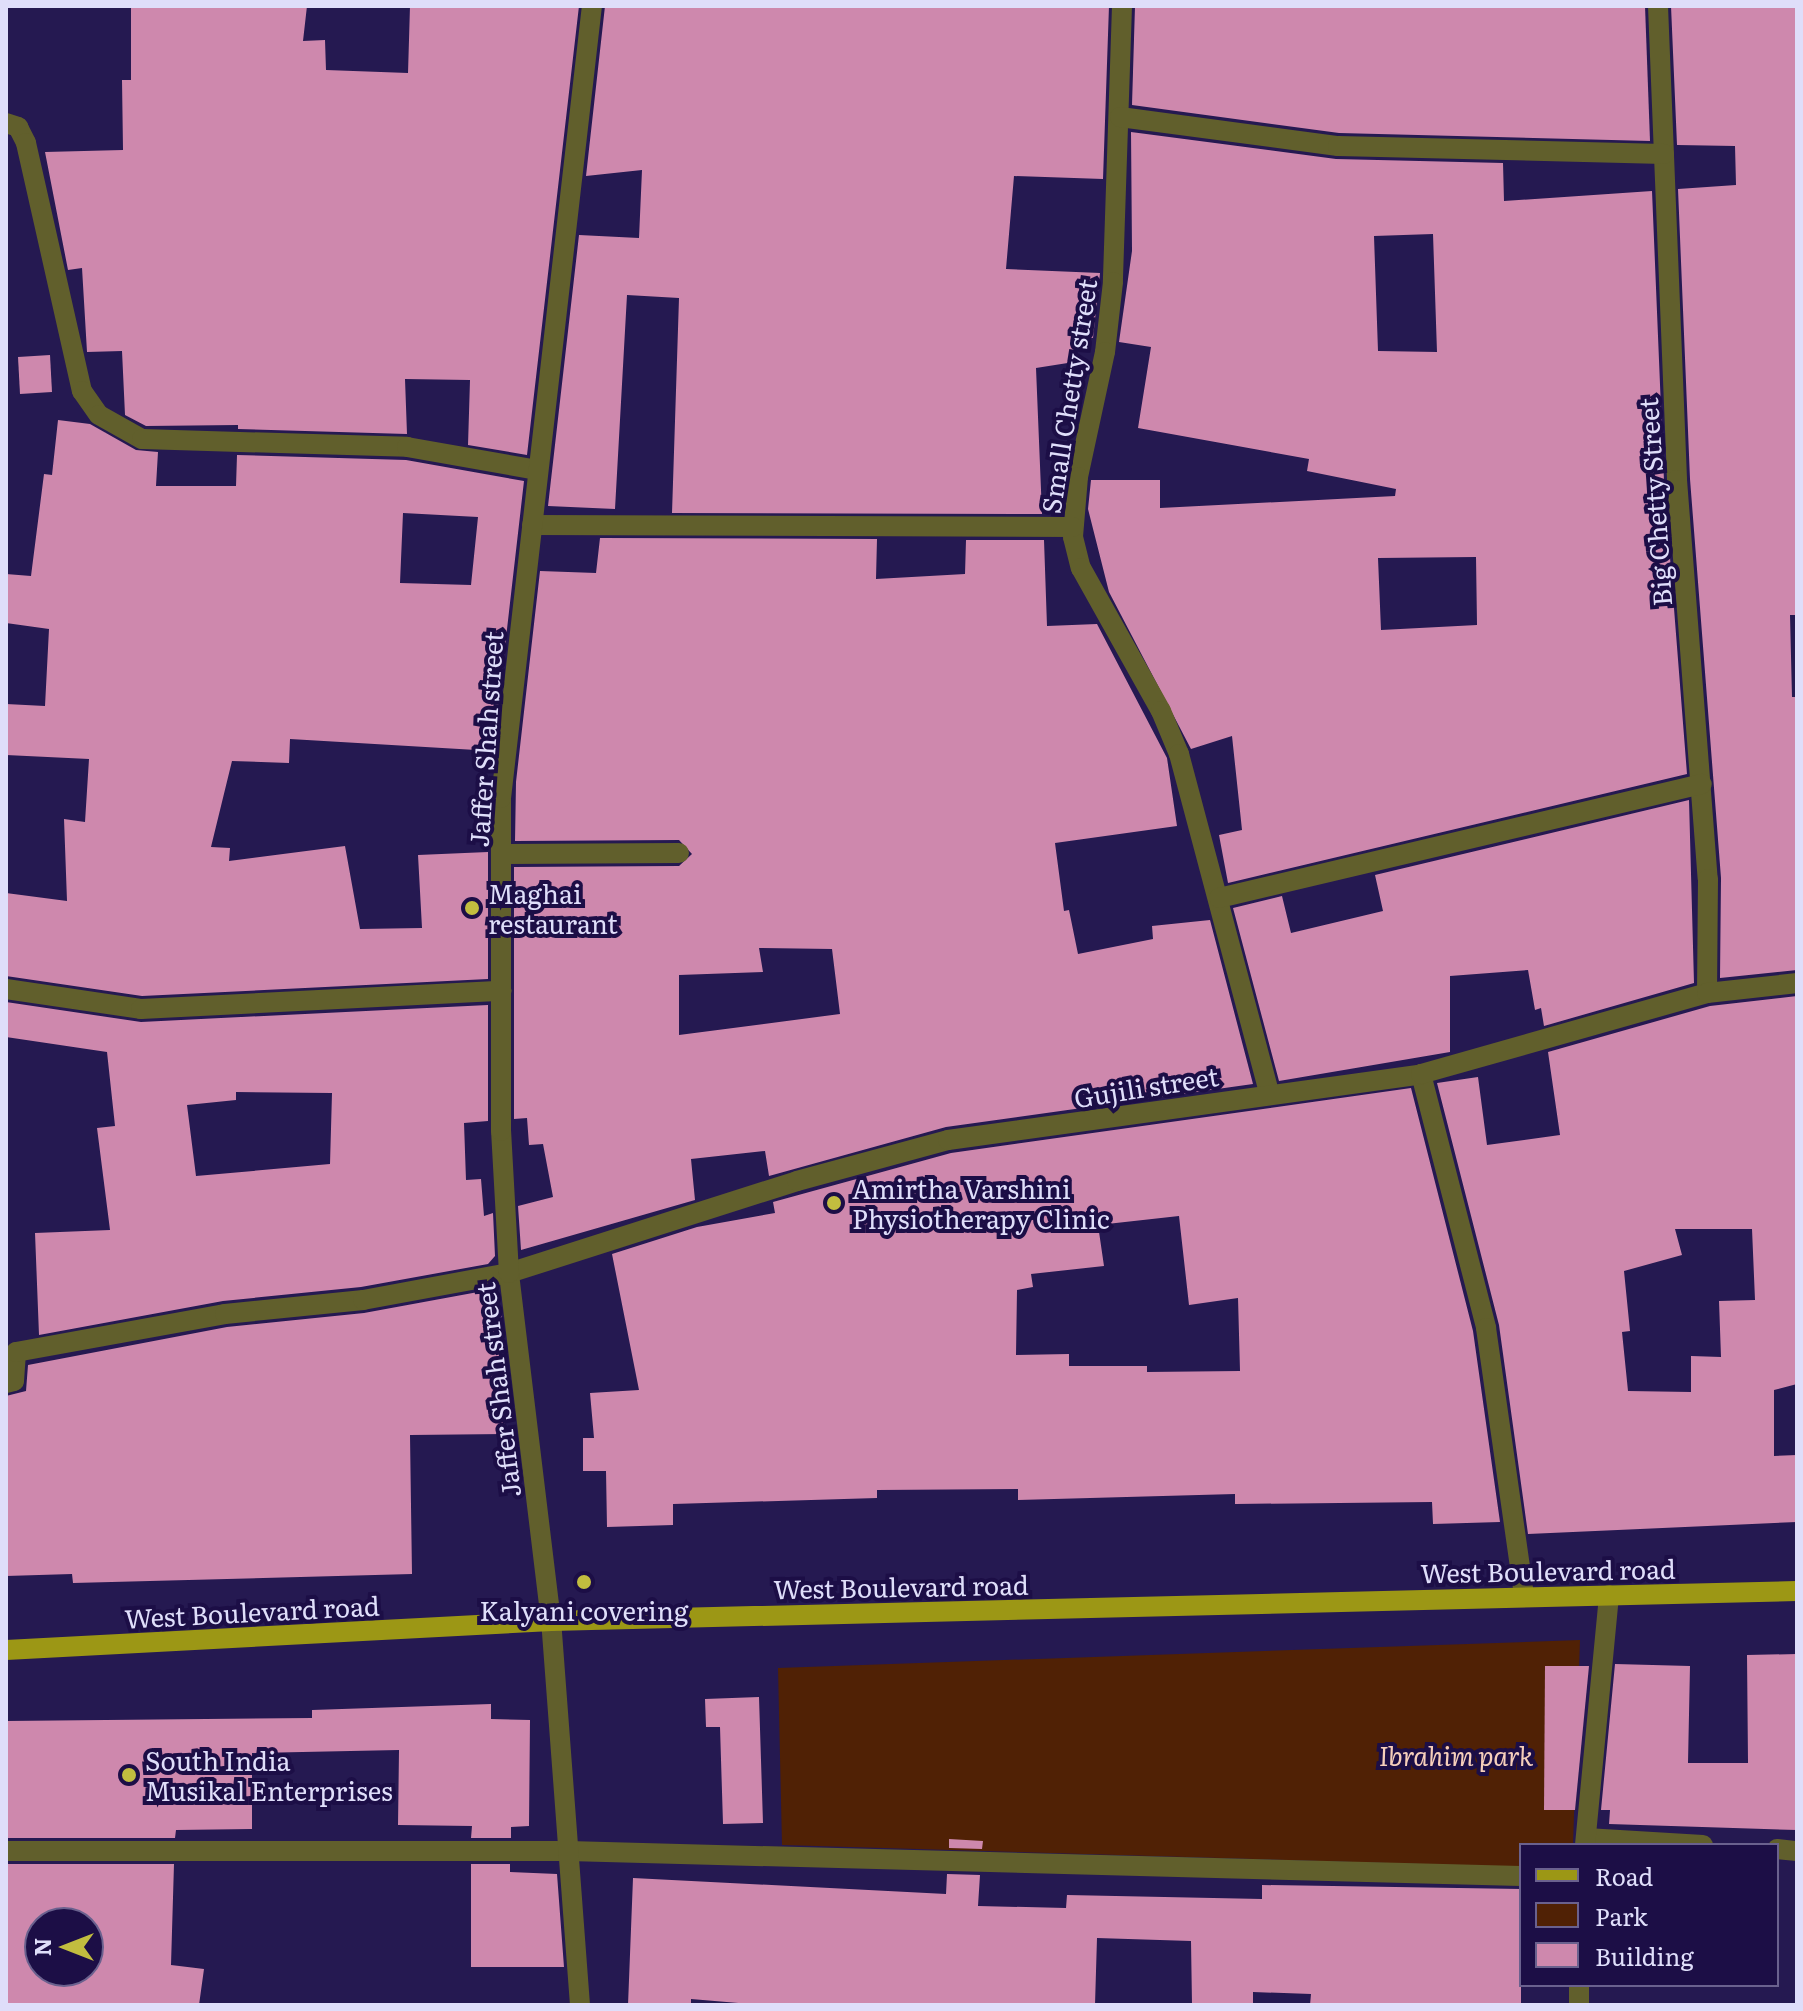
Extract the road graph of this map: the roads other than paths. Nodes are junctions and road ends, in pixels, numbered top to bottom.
1 (592, 6) edge
2 (1122, 6) edge
3 (1658, 6) edge
4 (1120, 117) junction
5 (6, 123) edge
6 (1664, 154) junction
7 (538, 470) junction
8 (532, 525) junction
9 (1073, 527) junction
10 (1702, 784) junction
11 (679, 853) dead end
12 (501, 854) junction
13 (1219, 898) junction
14 (1797, 983) edge
15 (6, 989) edge
16 (502, 991) junction
17 (1707, 993) junction
18 (1421, 1074) junction
19 (1269, 1093) junction
20 (509, 1273) junction
21 (6, 1383) edge
22 (1797, 1591) edge
23 (1609, 1595) junction
24 (1524, 1596) junction
25 (551, 1621) junction
26 (6, 1650) edge
27 (1586, 1842) edge
28 (1625, 1843) edge
29 (6, 1851) edge
30 (568, 1851) junction
31 (1519, 1876) edge
32 (580, 2005) edge

1 - 7 street, Jaffer Shah street
2 - 4 street, Small Chetty street
3 - 6 street, Big Chetty Street
4 - 6 street
4 - 9 street, Small Chetty street
5 - 7 street
6 - 10 street, Big Chetty Street
7 - 8 street, Jaffer Shah street
8 - 9 street
8 - 12 street, Jaffer Shah street
9 - 13 street, Small Chetty street
10 - 13 street
10 - 17 street, Big Chetty Street
11 - 12 street
12 - 16 street, Jaffer Shah street
13 - 19 street, Small Chetty street
14 - 17 street, Gujili street
15 - 16 street
16 - 20 street, Jaffer Shah street
17 - 18 street, Gujili street
18 - 19 street, Gujili street
18 - 24 street
19 - 20 street, Gujili street
20 - 21 street, Gujili street
20 - 25 street, Jaffer Shah street
22 - 23 main road, West Boulevard road
23 - 24 main road, West Boulevard road
23 - 27 street
24 - 25 main road, West Boulevard road
25 - 26 main road, West Boulevard road
25 - 30 street, Jaffer Shah street
27 - 28 street
29 - 30 street
30 - 31 street
30 - 32 street, Jaffer Shah street

